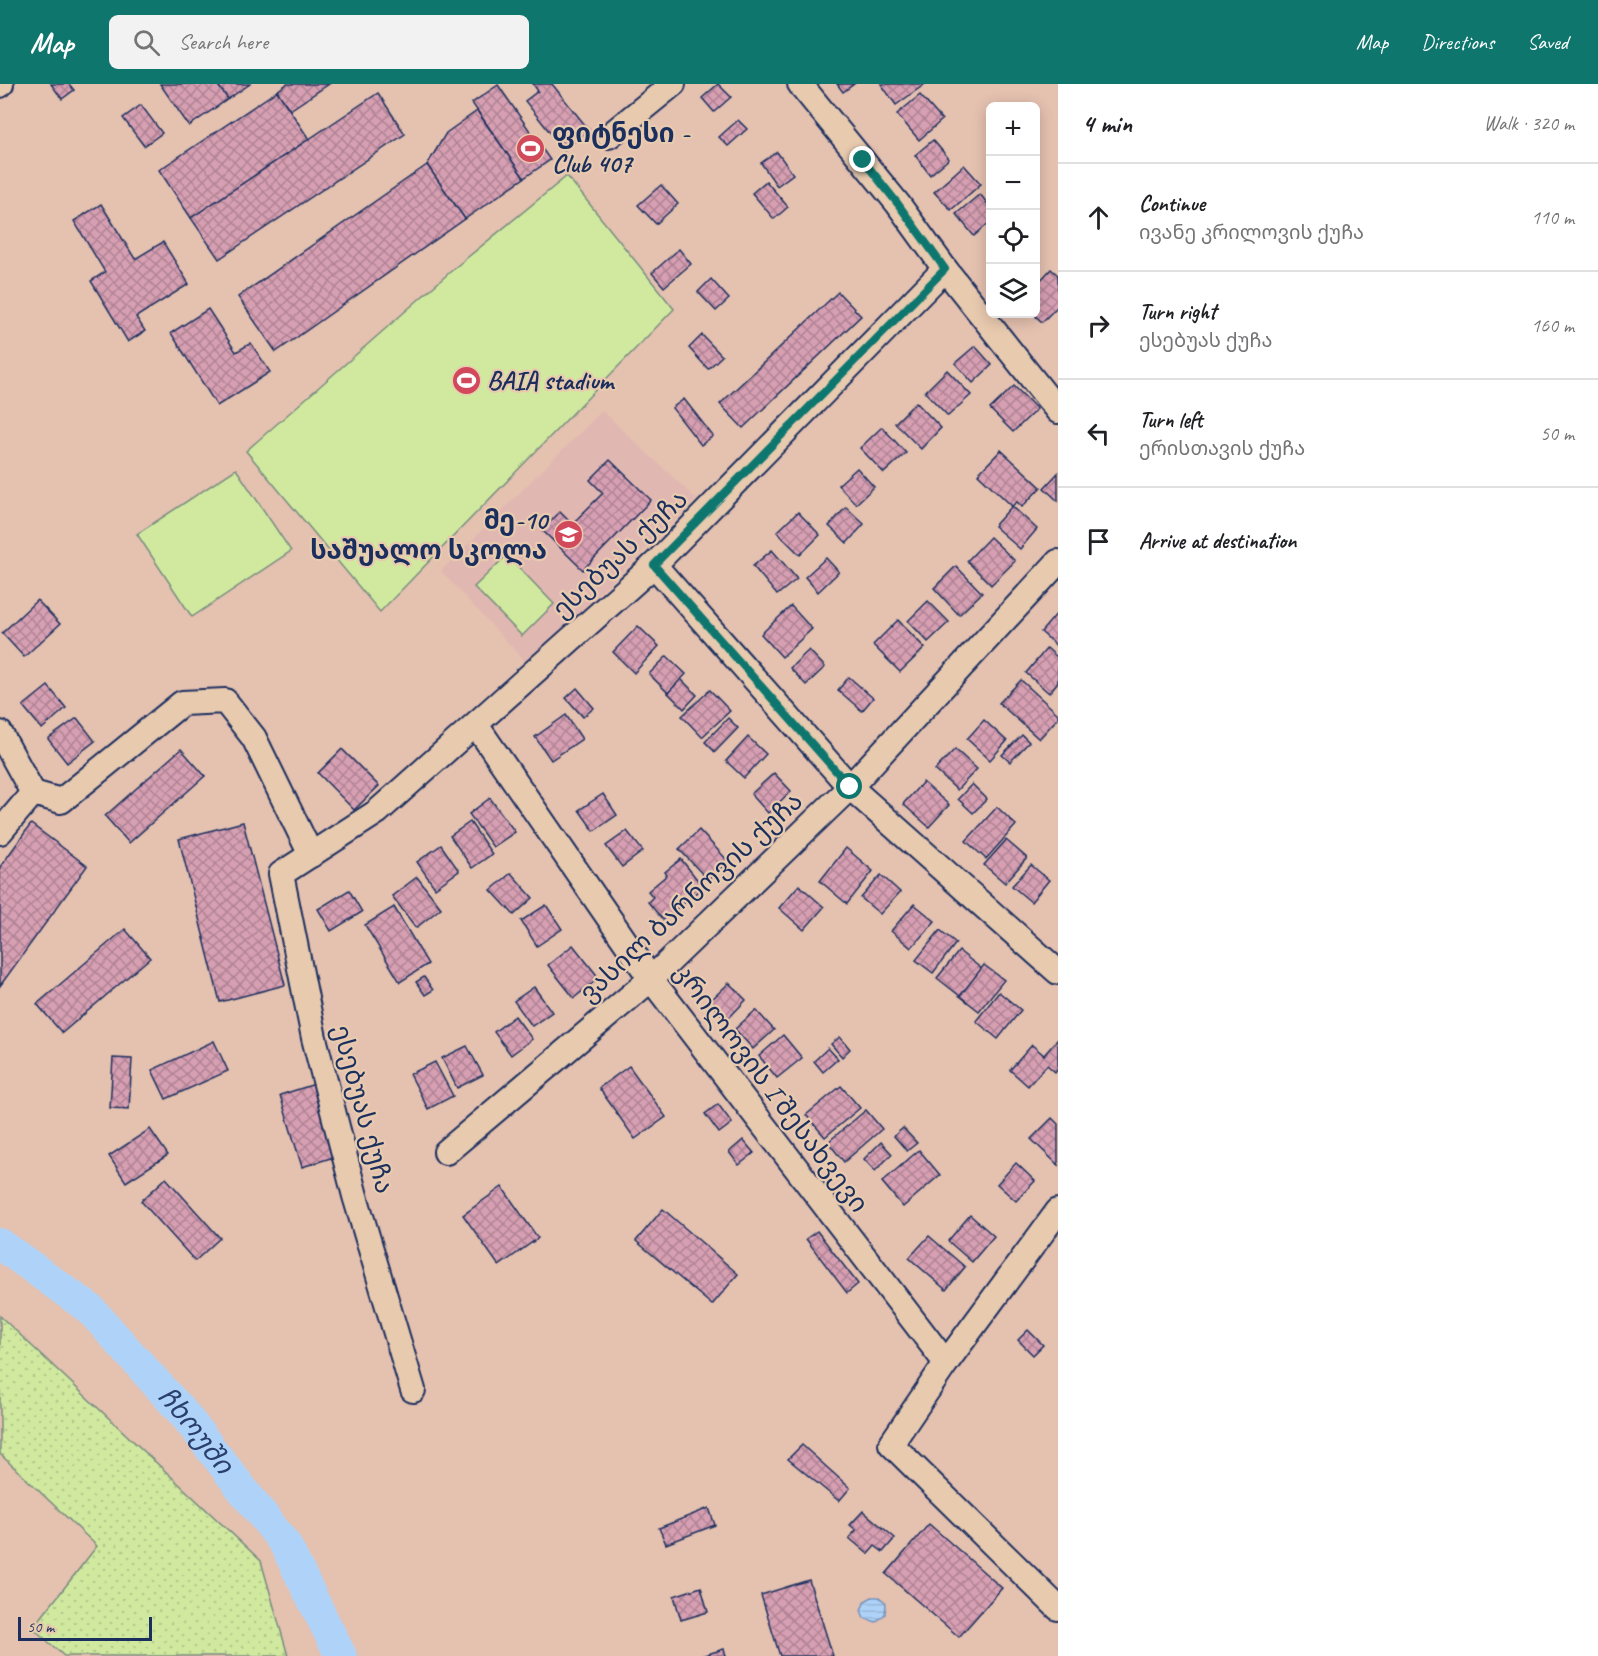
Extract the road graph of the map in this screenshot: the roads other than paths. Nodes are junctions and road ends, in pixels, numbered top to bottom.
1 (673, 84) edge
2 (800, 84) edge
3 (609, 136) dead end
4 (945, 269) junction
5 (1058, 411) edge
6 (1058, 562) edge
7 (654, 565) junction
8 (476, 725) junction
9 (0, 733) edge
10 (850, 787) junction
11 (33, 793) junction
12 (0, 832) edge
13 (311, 855) junction
14 (1058, 972) edge
15 (651, 979) junction
16 (446, 1152) dead end
17 (1058, 1211) edge
18 (946, 1363) junction
19 (413, 1390) dead end
20 (1058, 1608) edge

1 - 3 street
2 - 4 street
4 - 5 street
4 - 7 street, ესებუას ქუჩა
6 - 10 street, ვასილ ბარნოვის ქუჩა
7 - 8 street, ესებუას ქუჩა
7 - 10 street
8 - 13 street, ესებუას ქუჩა
8 - 15 street, კრილოვის I შესახვევი
9 - 11 street
10 - 14 street
10 - 15 street, ვასილ ბარნოვის ქუჩა
11 - 12 street
11 - 13 street
13 - 19 street, ესებუას ქუჩა
15 - 16 street, ვასილ ბარნოვის ქუჩა
15 - 18 street, კრილოვის I შესახვევი
17 - 18 street
18 - 20 street

